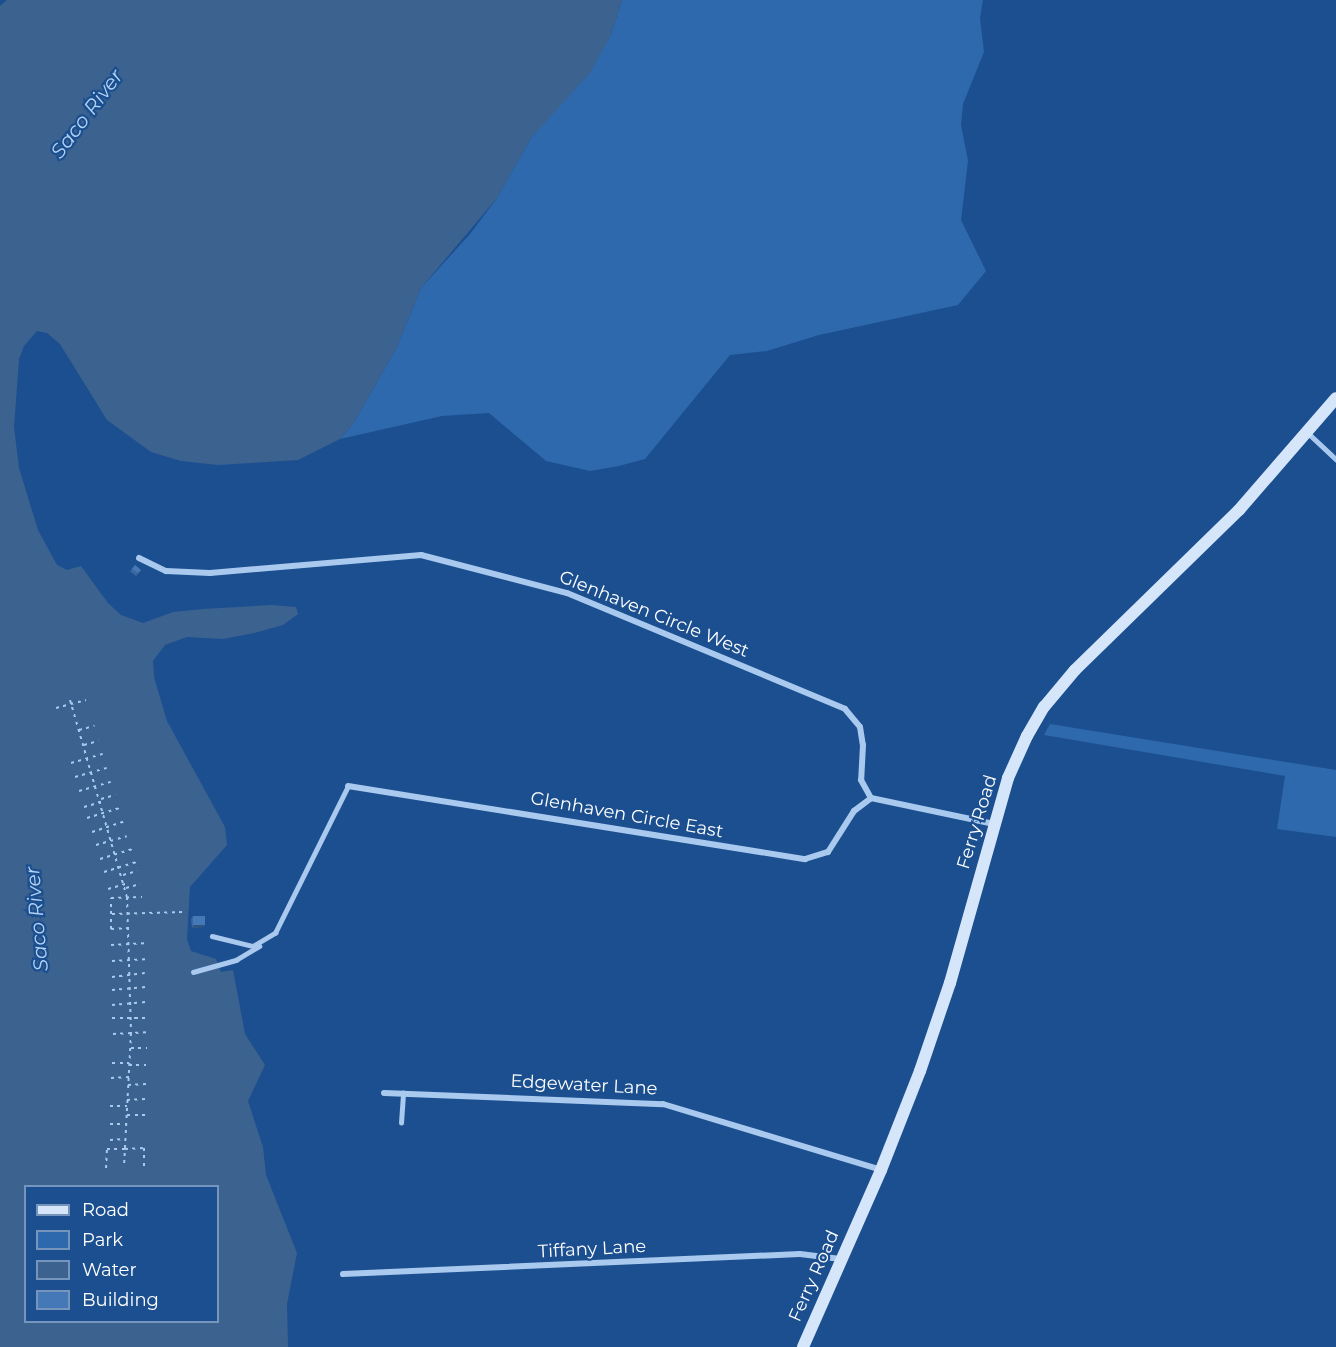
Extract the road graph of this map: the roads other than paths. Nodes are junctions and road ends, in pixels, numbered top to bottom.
1 (1336, 399) edge
2 (1307, 432) junction
3 (1336, 459) edge
4 (139, 558) dead end
5 (348, 786) joint
6 (871, 798) junction
7 (994, 824) junction
8 (212, 936) dead end
9 (261, 944) junction
10 (193, 972) dead end
11 (384, 1093) dead end
12 (403, 1093) junction
13 (401, 1123) dead end
14 (881, 1170) junction
15 (841, 1259) junction
16 (343, 1274) dead end
17 (803, 1347) edge

1 - 2 main road, Ferry Road
2 - 3 lane
2 - 7 main road, Ferry Road
4 - 6 street, Glenhaven Circle West
5 - 6 street, Glenhaven Circle East
5 - 9 lane
6 - 7 street
7 - 14 main road, Ferry Road
8 - 9 lane
9 - 10 lane
11 - 12 street, Edgewater Lane
12 - 13 lane
12 - 14 street, Edgewater Lane
14 - 15 main road, Ferry Road
15 - 16 street, Tiffany Lane
15 - 17 main road, Ferry Road

